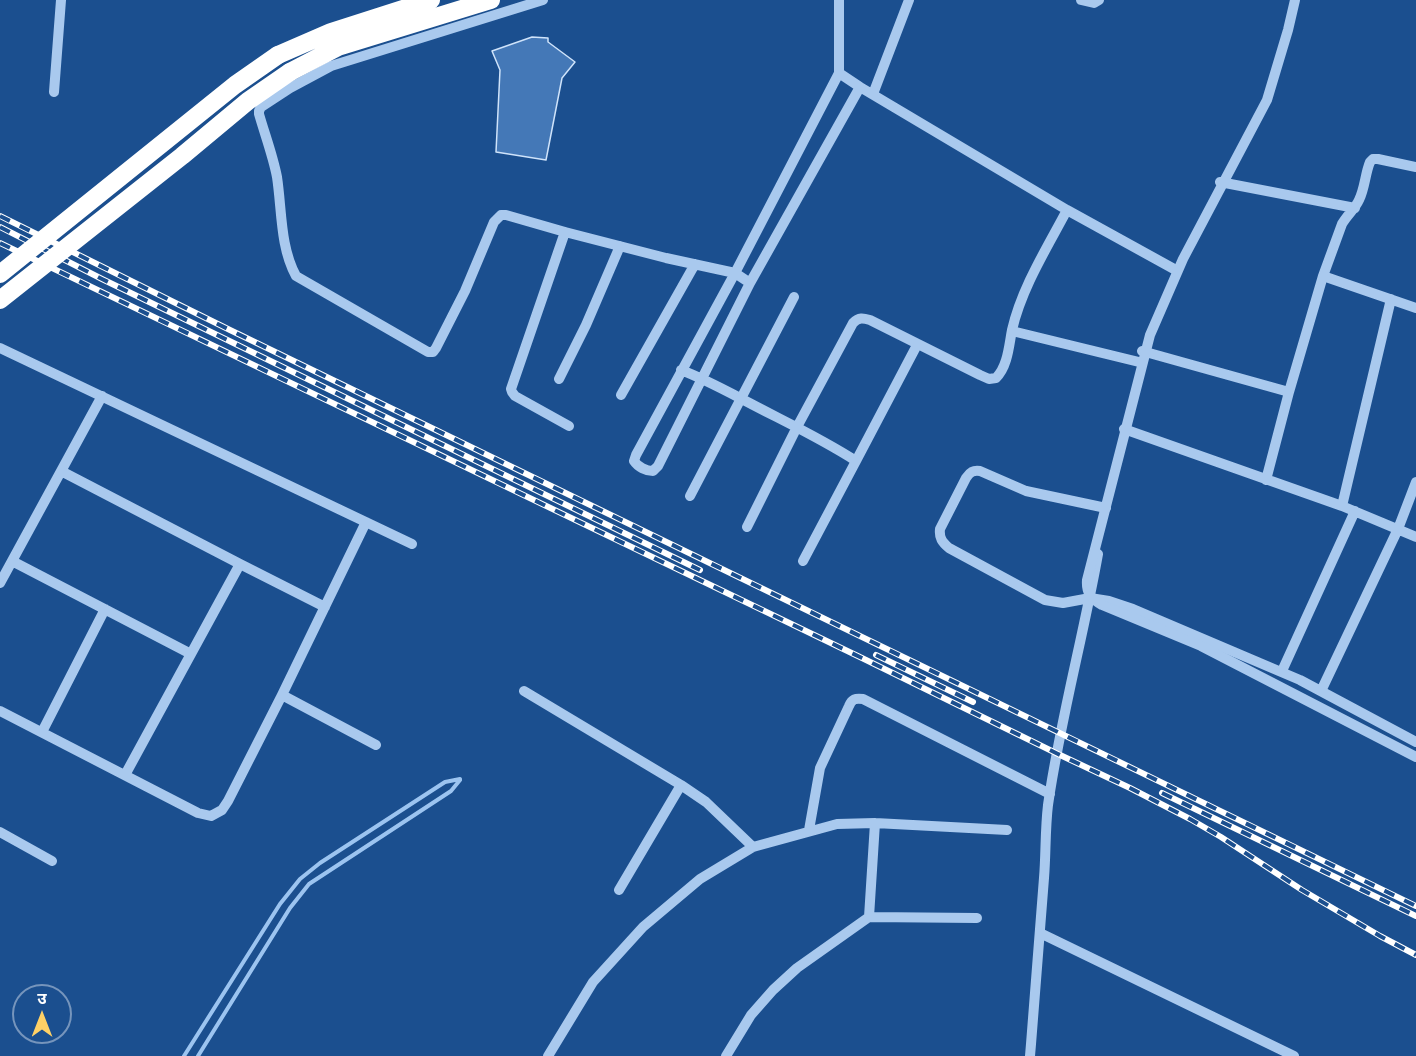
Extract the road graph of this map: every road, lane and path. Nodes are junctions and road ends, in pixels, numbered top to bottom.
1 (61, 0) edge
2 (431, 0) edge
3 (492, 0) edge
4 (543, 0) edge
5 (839, 0) edge
6 (909, 0) edge
7 (1081, 0) edge
8 (1099, 0) edge
9 (1293, 0) edge
10 (839, 73) junction
11 (860, 87) junction
12 (54, 92) dead end
13 (873, 94) junction
14 (1416, 167) edge
15 (1220, 182) junction
16 (1355, 208) junction
17 (1067, 210) junction
18 (565, 232) junction
19 (620, 246) junction
20 (695, 264) junction
21 (1174, 269) junction
22 (735, 273) junction
23 (0, 274) edge
24 (1323, 276) junction
25 (750, 283) junction
26 (794, 297) dead end
27 (1391, 299) junction
28 (0, 300) edge
29 (1416, 308) edge
30 (1012, 331) junction
31 (917, 345) junction
32 (0, 348) edge
33 (1142, 351) junction
34 (1139, 363) junction
35 (681, 370) junction
36 (702, 378) junction
37 (559, 379) dead end
38 (1290, 392) junction
39 (621, 395) dead end
40 (102, 396) junction
41 (740, 399) junction
42 (570, 426) dead end
43 (797, 427) junction
44 (1124, 429) junction
45 (856, 461) junction
46 (61, 471) junction
47 (1266, 480) junction
48 (1416, 482) edge
49 (690, 496) dead end
50 (1342, 506) junction
51 (1106, 508) junction
52 (1355, 511) junction
53 (366, 522) junction
54 (747, 527) dead end
55 (1398, 529) junction
56 (1416, 537) edge
57 (412, 544) dead end
58 (12, 561) junction
59 (803, 561) dead end
60 (240, 564) junction
61 (0, 583) edge
62 (1090, 598) junction
63 (325, 607) junction
64 (105, 609) junction
65 (191, 654) junction
66 (1282, 671) junction
67 (524, 691) dead end
68 (1321, 691) junction
69 (282, 695) junction
70 (0, 711) edge
71 (42, 732) junction
72 (1416, 742) edge
73 (376, 745) dead end
74 (1416, 757) edge
75 (125, 775) junction
76 (681, 785) junction
77 (1050, 794) junction
78 (875, 823) junction
79 (809, 830) junction
80 (1006, 830) dead end
81 (0, 831) edge
82 (753, 847) junction
83 (52, 861) dead end
84 (619, 890) dead end
85 (869, 918) junction
86 (977, 918) dead end
87 (1040, 933) junction
88 (548, 1056) edge
89 (726, 1056) edge
90 (1030, 1056) edge
91 (1294, 1056) edge

1 - 12 street
2 - 23 highway, bridge
3 - 28 highway, bridge
4 - 18 street
5 - 10 street
6 - 13 street
7 - 8 street
9 - 15 street
9 - 74 street, bridge
10 - 11 street
10 - 22 street
11 - 13 street
11 - 25 street
13 - 17 street
14 - 16 street
15 - 16 street
15 - 21 street
16 - 24 street
17 - 21 street
17 - 30 street
18 - 19 street
18 - 42 street
19 - 20 street
19 - 37 street
20 - 22 street
20 - 39 street
21 - 33 street
22 - 25 street
22 - 35 street
24 - 27 street
24 - 38 street
25 - 36 street
26 - 41 street
27 - 29 street
27 - 50 street
30 - 31 street
30 - 34 street
31 - 43 street
31 - 45 street
32 - 40 street
33 - 34 street
33 - 38 street
34 - 44 street
35 - 36 street
35 - 36 street
36 - 41 street
38 - 47 street
40 - 46 street
40 - 53 street
41 - 43 street
41 - 49 street
43 - 45 street
43 - 54 street
44 - 47 street
44 - 51 street
45 - 59 street
46 - 58 street
46 - 60 street
47 - 50 street
48 - 55 street
50 - 52 street
51 - 62 street
51 - 62 street
52 - 55 street
52 - 66 street
53 - 57 street
53 - 63 street
55 - 56 street
55 - 68 street
58 - 61 street
58 - 64 street
60 - 63 street
60 - 65 street
62 - 66 street
62 - 77 street
63 - 69 street
64 - 65 street
64 - 71 street
65 - 75 street
66 - 68 street
67 - 76 street
68 - 72 street
69 - 73 street
69 - 75 street
70 - 71 street
71 - 75 street
76 - 82 street
76 - 84 street
77 - 79 street
77 - 87 street
78 - 79 street
78 - 80 street
78 - 85 street
79 - 82 street
81 - 83 street
82 - 88 street
85 - 86 street
85 - 89 street
87 - 90 street
87 - 91 street

